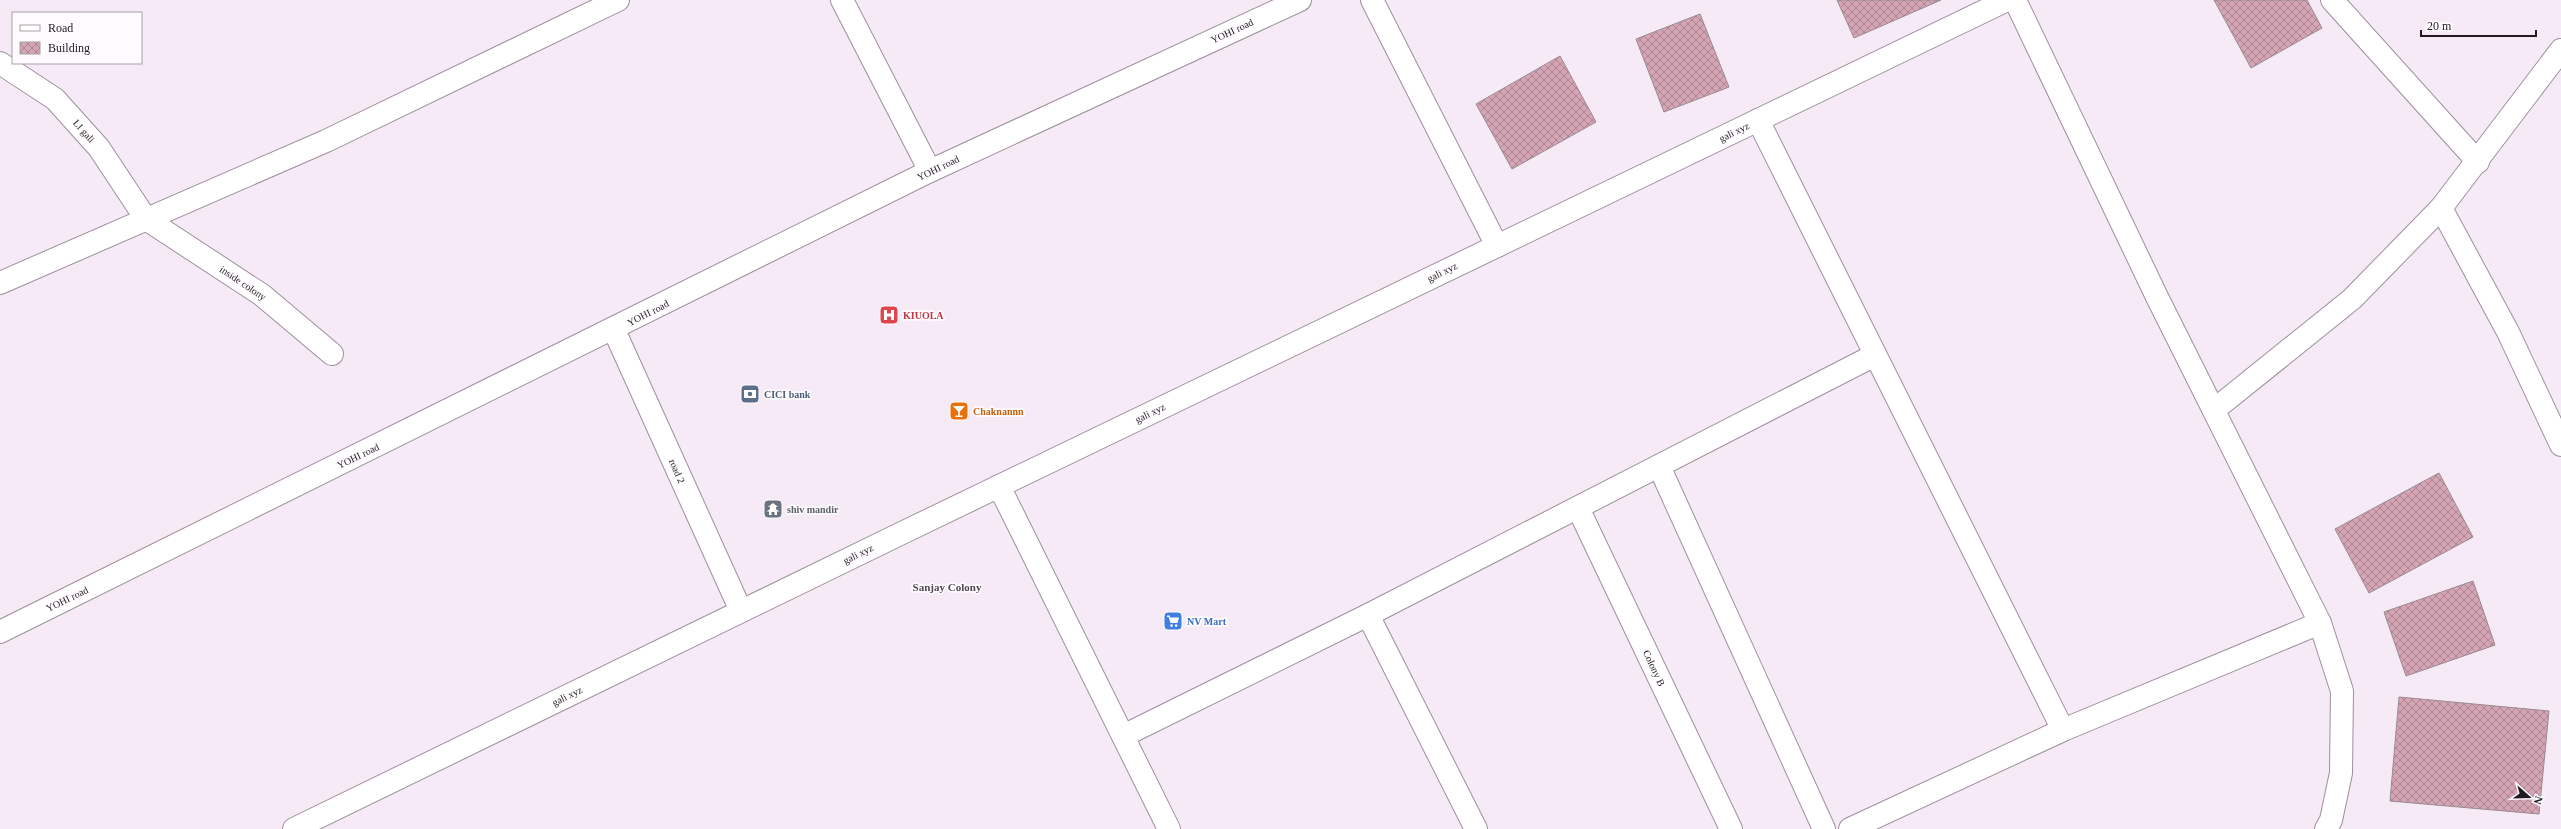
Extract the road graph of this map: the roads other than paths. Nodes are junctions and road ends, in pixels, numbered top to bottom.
1 (615, 0) edge
2 (842, 0) edge
3 (1300, 0) edge
4 (1372, 0) edge
5 (2007, 0) edge
6 (2015, 0) edge
7 (2332, 0) edge
8 (2561, 50) edge
9 (0, 63) edge
10 (1758, 120) junction
11 (2478, 162) junction
12 (930, 171) junction
13 (2441, 208) junction
14 (146, 219) junction
15 (1497, 246) junction
16 (0, 283) edge
17 (614, 330) junction
18 (332, 354) dead end
19 (1875, 355) junction
20 (2214, 410) junction
21 (2558, 430) edge
22 (1660, 466) junction
23 (999, 486) junction
24 (1578, 508) junction
25 (740, 611) junction
26 (1368, 615) junction
27 (2320, 623) junction
28 (0, 632) edge
29 (2063, 730) junction
30 (1123, 736) junction
31 (294, 829) edge
32 (1169, 829) edge
33 (1476, 829) edge
34 (1731, 829) edge
35 (1824, 829) edge
36 (1850, 829) edge
37 (2326, 829) edge

1 - 14 street
2 - 12 street
3 - 12 street, YOHI road
4 - 15 street
5 - 10 street, gali xyz
6 - 20 street
7 - 11 street
8 - 11 street
9 - 14 street, LI gali
10 - 15 street, gali xyz
10 - 19 street
11 - 13 street
12 - 17 street, YOHI road
13 - 20 street
13 - 21 street
14 - 16 street
14 - 18 street, inside colony
15 - 23 street, gali xyz
17 - 25 street, road 2
17 - 28 street, YOHI road
19 - 22 street
19 - 29 street
20 - 27 street
22 - 24 street
22 - 35 street
23 - 25 street, gali xyz
23 - 30 street
24 - 26 street
24 - 34 street, Colony B
25 - 31 street, gali xyz
26 - 30 street
26 - 33 street
27 - 29 street
27 - 37 street
29 - 36 street
30 - 32 street

